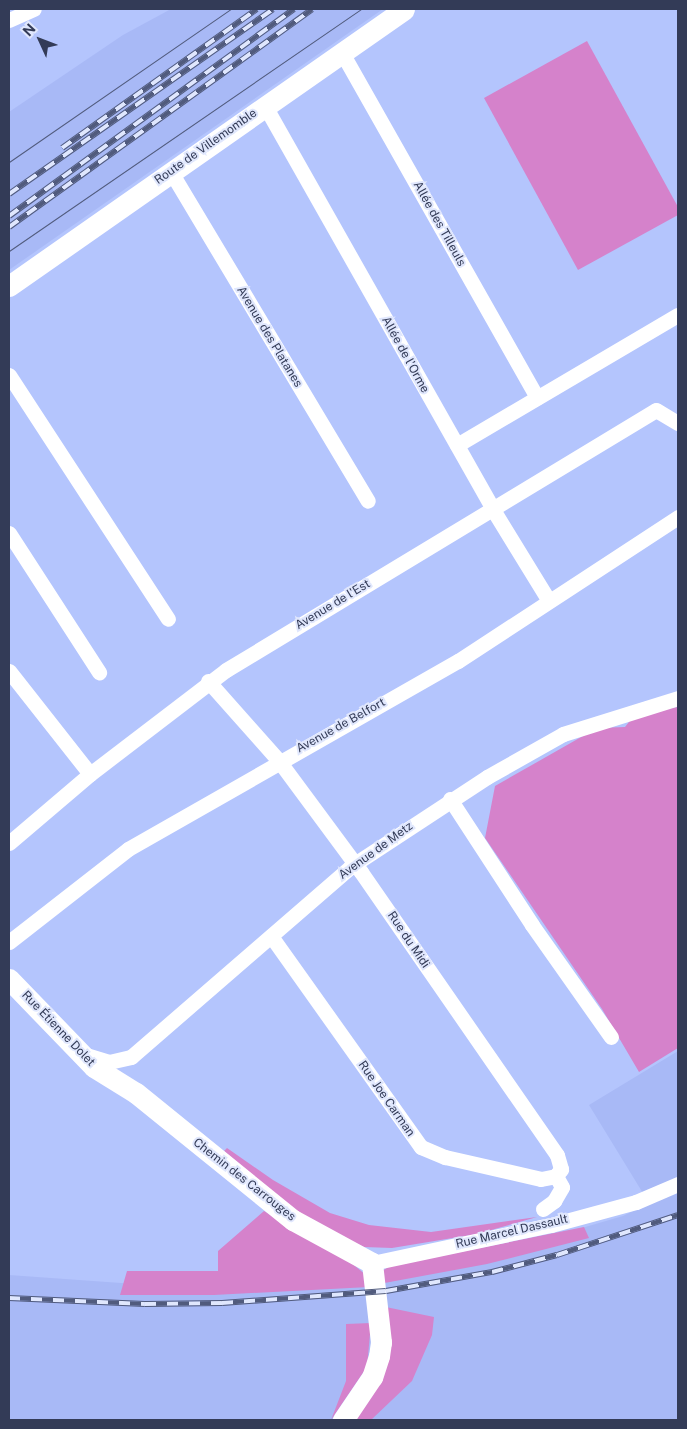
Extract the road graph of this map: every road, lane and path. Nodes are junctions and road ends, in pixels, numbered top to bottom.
1 (34, 9) edge
2 (404, 9) edge
3 (9, 20) edge
4 (342, 51) junction
5 (265, 106) junction
6 (171, 172) junction
7 (9, 286) edge
8 (678, 315) edge
9 (9, 375) edge
10 (537, 397) junction
11 (678, 423) edge
12 (456, 445) junction
13 (368, 501) dead end
14 (492, 508) junction
15 (678, 517) edge
16 (9, 533) edge
17 (549, 601) junction
18 (168, 619) dead end
19 (9, 671) edge
20 (99, 672) dead end
21 (208, 682) junction
22 (678, 698) edge
23 (279, 761) junction
24 (90, 774) junction
25 (450, 800) junction
26 (9, 843) edge
27 (355, 863) junction
28 (271, 936) junction
29 (9, 942) edge
30 (9, 978) edge
31 (611, 1037) dead end
32 (115, 1069) junction
33 (556, 1176) junction
34 (678, 1184) edge
35 (543, 1210) dead end
36 (372, 1270) junction
37 (343, 1420) edge

1 - 3 street
2 - 4 street, Route de Villemomble
4 - 5 street, Route de Villemomble
4 - 10 street, Allée des Tilleuls
5 - 6 street, Route de Villemomble
5 - 12 street, Allée de l'Orme
6 - 7 street, Route de Villemomble
6 - 13 street, Avenue des Platanes
8 - 10 street
9 - 18 street
10 - 12 street
11 - 14 street, Avenue de l'Est
12 - 14 street, Allée de l'Orme
14 - 17 street, Allée de l'Orme
14 - 21 street, Avenue de l'Est
15 - 17 street, Avenue de Belfort
16 - 20 street
17 - 23 street, Avenue de Belfort
19 - 24 street
21 - 23 street, Rue du Midi
21 - 24 street, Avenue de l'Est
22 - 25 street, Avenue de Metz
23 - 27 street, Rue du Midi
23 - 29 street, Avenue de Belfort
24 - 26 street, Avenue de l'Est
25 - 27 street, Avenue de Metz
25 - 31 street
27 - 28 street, Avenue de Metz
27 - 33 street, Rue du Midi
28 - 32 street, Avenue de Metz
28 - 33 street, Rue Joe Carman
30 - 32 street, Rue Étienne Dolet
32 - 36 street, Chemin des Carrouges
33 - 35 street, Rue du Midi
34 - 36 street, Rue Marcel Dassault
36 - 37 street

